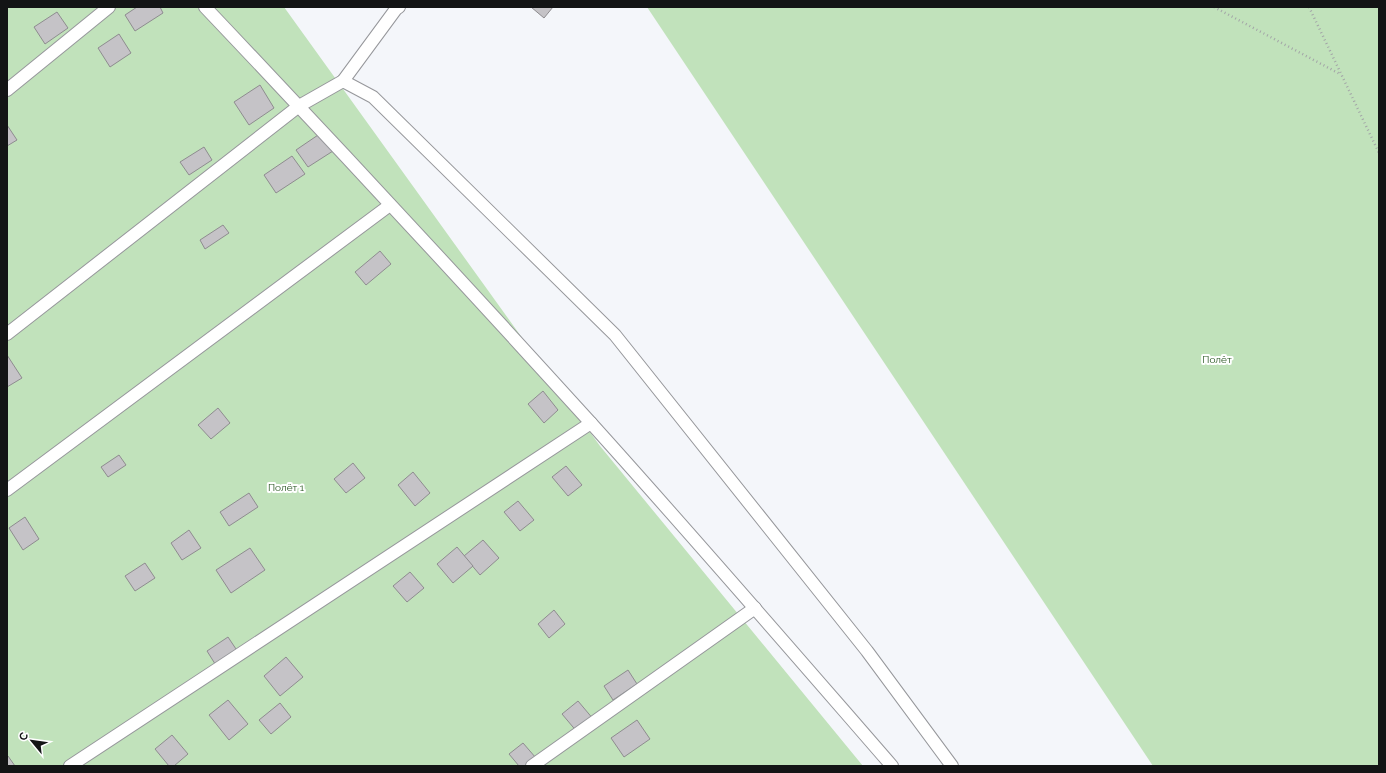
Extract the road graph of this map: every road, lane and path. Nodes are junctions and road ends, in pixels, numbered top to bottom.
1 (109, 7) edge
2 (204, 7) edge
3 (399, 7) edge
4 (1214, 7) edge
5 (1308, 7) edge
6 (1341, 75) junction
7 (343, 80) junction
8 (7, 90) edge
9 (299, 106) junction
10 (1379, 153) edge
11 (390, 205) junction
12 (7, 334) edge
13 (591, 423) junction
14 (7, 490) edge
15 (755, 608) junction
16 (70, 766) edge
17 (532, 766) edge
18 (892, 766) edge
19 (952, 766) edge

1 - 8 lane
2 - 9 lane
3 - 7 lane
4 - 6 path
5 - 6 path
6 - 10 path
7 - 9 lane
7 - 19 lane
9 - 11 lane
9 - 12 lane
11 - 13 lane
11 - 14 lane
13 - 15 lane
13 - 16 lane
15 - 17 lane
15 - 18 lane

